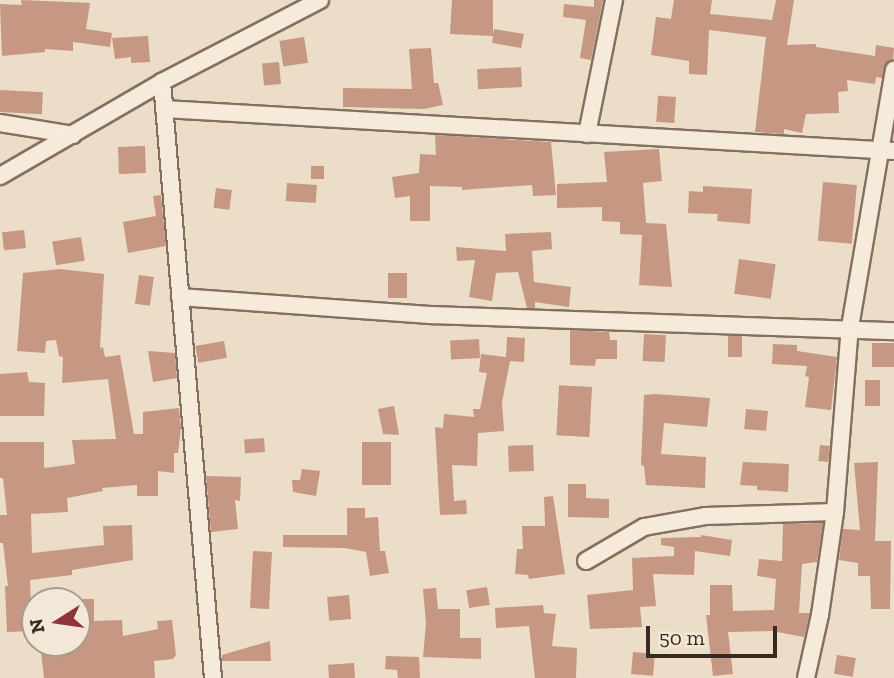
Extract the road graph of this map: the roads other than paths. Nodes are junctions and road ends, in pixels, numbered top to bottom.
1 (320, 0) edge
2 (614, 0) edge
3 (894, 70) edge
4 (162, 82) junction
5 (164, 109) junction
6 (0, 123) edge
7 (587, 134) junction
8 (73, 135) junction
9 (887, 150) edge
10 (0, 176) edge
11 (180, 297) junction
12 (850, 327) junction
13 (894, 331) edge
14 (835, 512) junction
15 (586, 561) dead end
16 (213, 678) edge
17 (806, 678) edge

1 - 4 street
2 - 7 street
3 - 9 street
4 - 5 street
4 - 8 street
5 - 7 street
5 - 11 street
6 - 8 street
7 - 9 street
8 - 10 street
9 - 12 street
11 - 12 street
11 - 16 street
12 - 13 street
12 - 14 street
14 - 15 street
14 - 17 street

